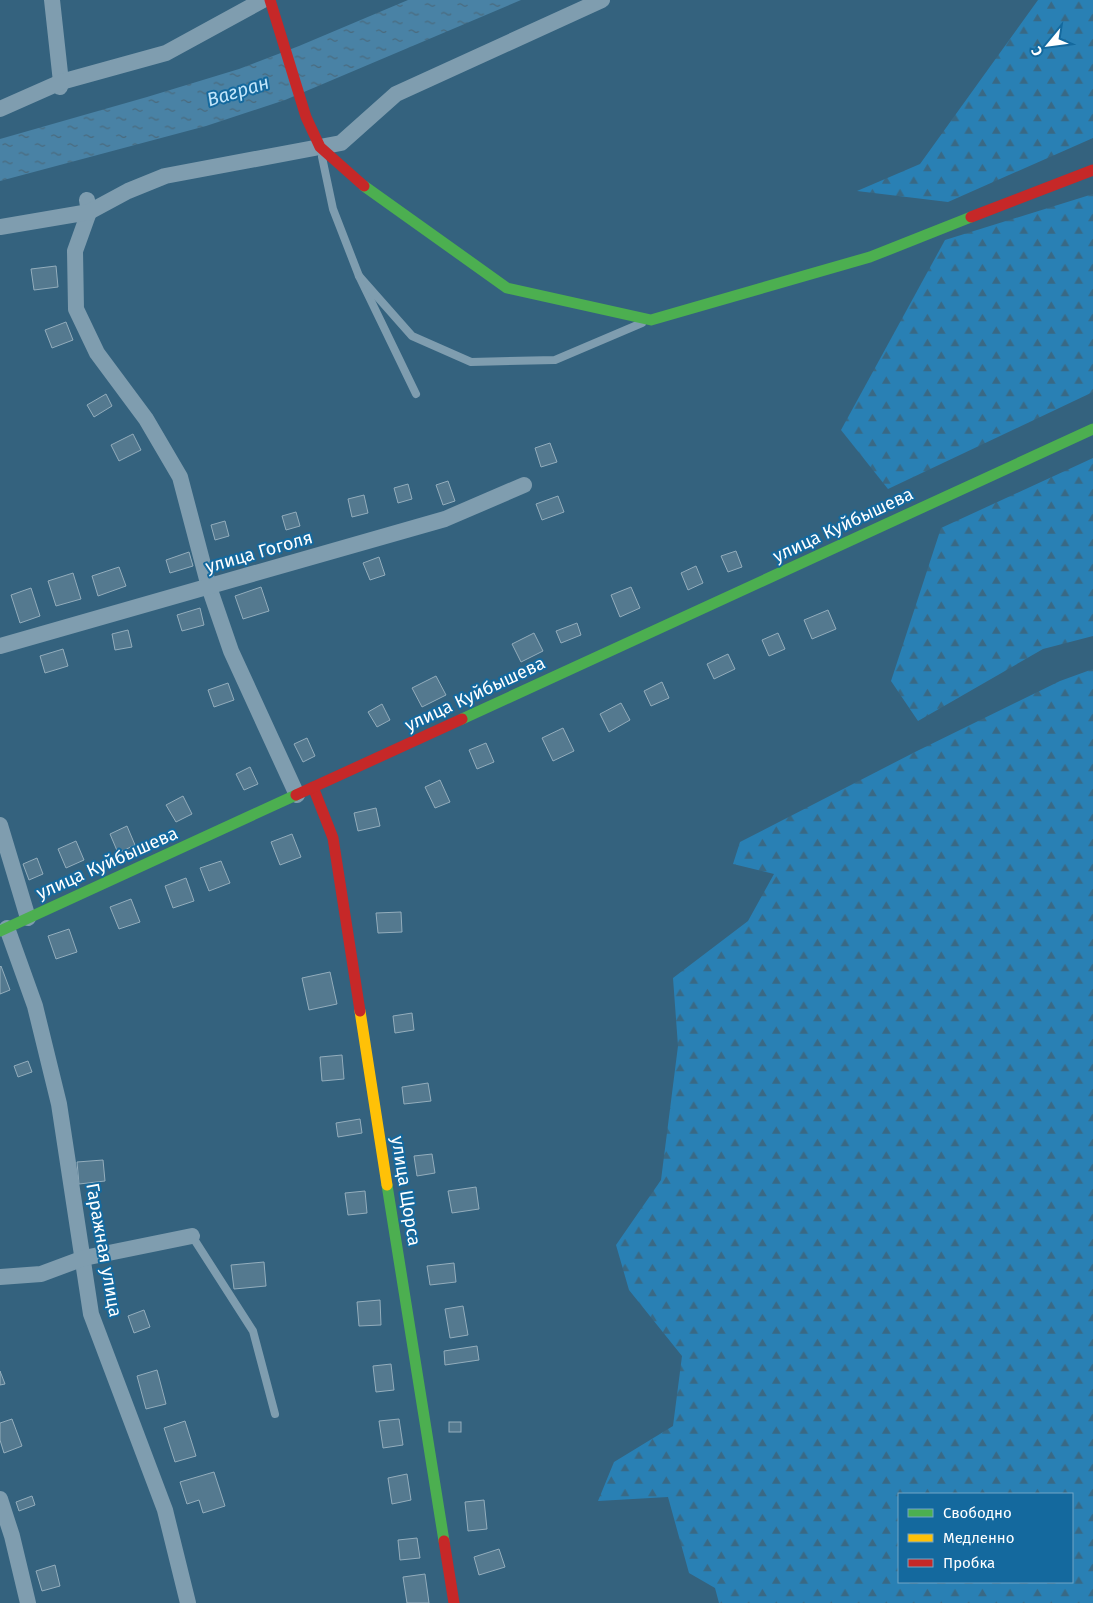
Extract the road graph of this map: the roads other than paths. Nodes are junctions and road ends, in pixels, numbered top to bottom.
1 (52, 0) edge
2 (263, 0) edge
3 (270, 0) edge
4 (602, 0) edge
5 (60, 84) junction
6 (0, 109) edge
7 (320, 147) junction
8 (1093, 170) edge
9 (88, 206) junction
10 (0, 227) edge
11 (359, 276) junction
12 (651, 320) junction
13 (416, 394) dead end
14 (1093, 428) edge
15 (524, 485) dead end
16 (209, 587) junction
17 (0, 646) edge
18 (313, 787) junction
19 (297, 795) junction
20 (0, 824) edge
21 (28, 918) junction
22 (3, 929) edge
23 (192, 1236) joint
24 (84, 1258) junction
25 (0, 1277) edge
26 (275, 1414) dead end
27 (0, 1499) edge
28 (28, 1603) edge
29 (188, 1603) edge
30 (454, 1603) edge

1 - 5 street
2 - 5 street
3 - 7 main road
4 - 7 street
5 - 6 street
7 - 9 street
7 - 11 lane
7 - 12 main road
8 - 12 main road
9 - 10 street
9 - 16 street
11 - 12 lane
11 - 13 lane
14 - 18 main road, улица Куйбышева
15 - 16 street, улица Гоголя
16 - 17 street, улица Гоголя
16 - 19 street
18 - 19 main road, улица Куйбышева
18 - 30 main road, улица Щорса
19 - 21 main road, улица Куйбышева
20 - 21 street
21 - 22 main road, улица Куйбышева
22 - 24 street, Гаражная улица
23 - 24 street
23 - 26 lane
24 - 25 street
24 - 29 street, Гаражная улица
27 - 28 street

